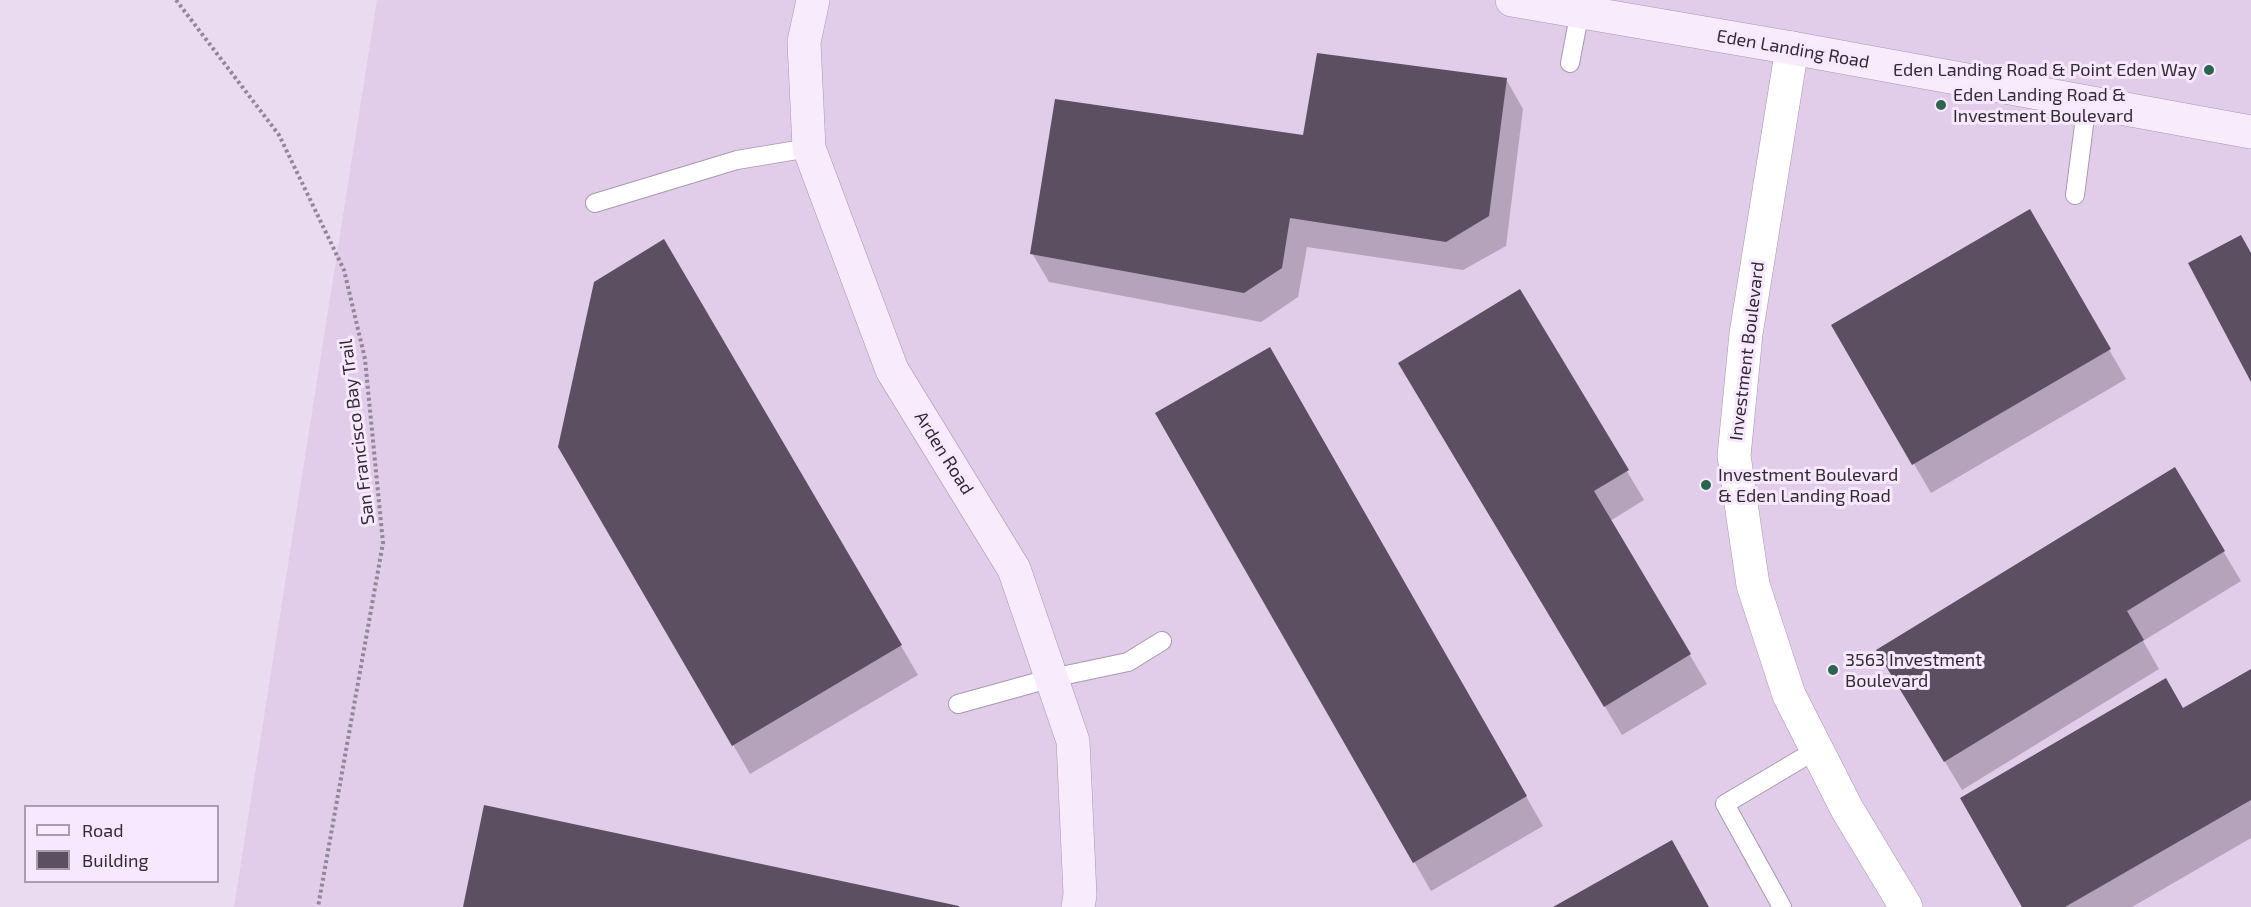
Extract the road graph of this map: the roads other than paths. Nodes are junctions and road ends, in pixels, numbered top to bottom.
1 (813, 0) edge
2 (1526, 1) edge
3 (1580, 12) junction
4 (1792, 48) junction
5 (1570, 63) dead end
6 (2087, 102) junction
7 (2251, 132) edge
8 (809, 148) junction
9 (2074, 195) dead end
10 (595, 203) dead end
11 (1162, 641) dead end
12 (1052, 678) junction
13 (958, 704) dead end
14 (1816, 750) junction
15 (1078, 907) edge
16 (1782, 907) edge
17 (1906, 907) edge

1 - 8 street, Arden Road
2 - 3 street, Eden Landing Road
3 - 4 street, Eden Landing Road
3 - 5 lane
4 - 6 street, Eden Landing Road
4 - 14 street, Investment Boulevard
6 - 7 street, Eden Landing Road
6 - 9 lane
8 - 10 lane
8 - 12 street, Arden Road
11 - 12 lane
12 - 13 lane
12 - 15 street, Arden Road
14 - 16 lane
14 - 17 street, Investment Boulevard

